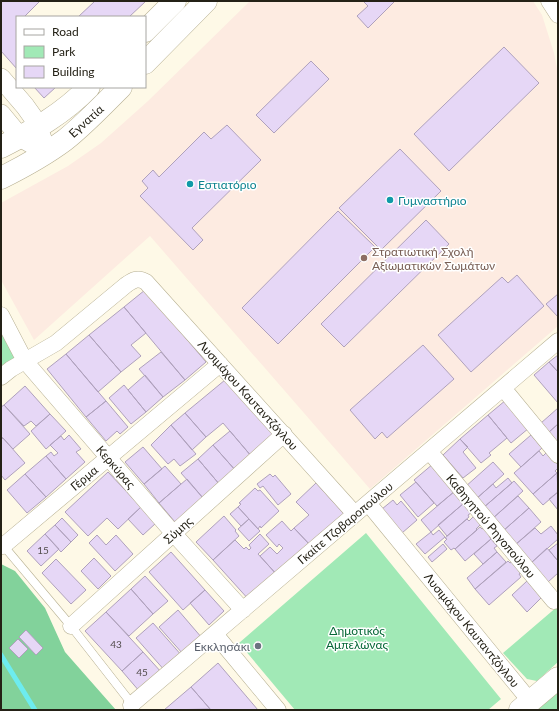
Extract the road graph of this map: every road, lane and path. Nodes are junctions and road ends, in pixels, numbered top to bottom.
1 (175, 1) edge
2 (206, 1) edge
3 (550, 1) edge
4 (558, 15) edge
5 (146, 30) edge
6 (146, 62) edge
7 (1, 78) edge
8 (88, 88) edge
9 (121, 88) edge
10 (1, 114) edge
11 (39, 128) junction
12 (10, 142) edge
13 (47, 152) junction
14 (1, 178) edge
15 (1, 315) edge
16 (558, 341) edge
17 (25, 361) junction
18 (220, 364) junction
19 (1, 377) edge
20 (503, 388) junction
21 (284, 434) junction
22 (429, 451) junction
23 (558, 455) edge
24 (108, 458) junction
25 (368, 504) junction
26 (355, 514) junction
27 (174, 534) junction
28 (2, 544) edge
29 (554, 601) dead end
30 (243, 610) junction
31 (71, 626) junction
32 (215, 634) junction
33 (558, 678) edge
34 (525, 706) edge
35 (131, 708) edge
36 (278, 710) edge

1 - 5 main road
2 - 6 main road
3 - 4 street
7 - 11 street
8 - 11 main road, Εγνατία
9 - 13 main road, Εγνατία
10 - 12 street
11 - 12 main road, Εγνατία
11 - 13 street
12 - 13 street
13 - 14 main road, Εγνατία
15 - 17 street, Κερκύρας
16 - 20 street, Γκαίτε Τζοβαροπούλου
17 - 18 street, Λυσιμάχου Καυταντζόγλου
17 - 19 street
17 - 24 street, Κερκύρας
18 - 21 street, Λυσιμάχου Καυταντζόγλου
18 - 24 street, Γέρμα
20 - 22 street, Γκαίτε Τζοβαροπούλου
20 - 23 street
21 - 26 street, Λυσιμάχου Καυταντζόγλου
21 - 27 street, Σύμης
22 - 25 street, Γκαίτε Τζοβαροπούλου
22 - 29 street, Καθηγητού Ρηγοπούλου
24 - 27 street, Κερκύρας
24 - 28 street, Γέρμα
25 - 26 street, Γκαίτε Τζοβαροπούλου
25 - 34 street, Λυσιμάχου Καυταντζόγλου
26 - 30 street, Γκαίτε Τζοβαροπούλου
27 - 30 street, Κερκύρας
27 - 31 street, Σύμης
28 - 31 lane
30 - 32 street, Γκαίτε Τζοβαροπούλου
31 - 35 lane
32 - 35 street, Γκαίτε Τζοβαροπούλου
32 - 36 street
33 - 34 main road

